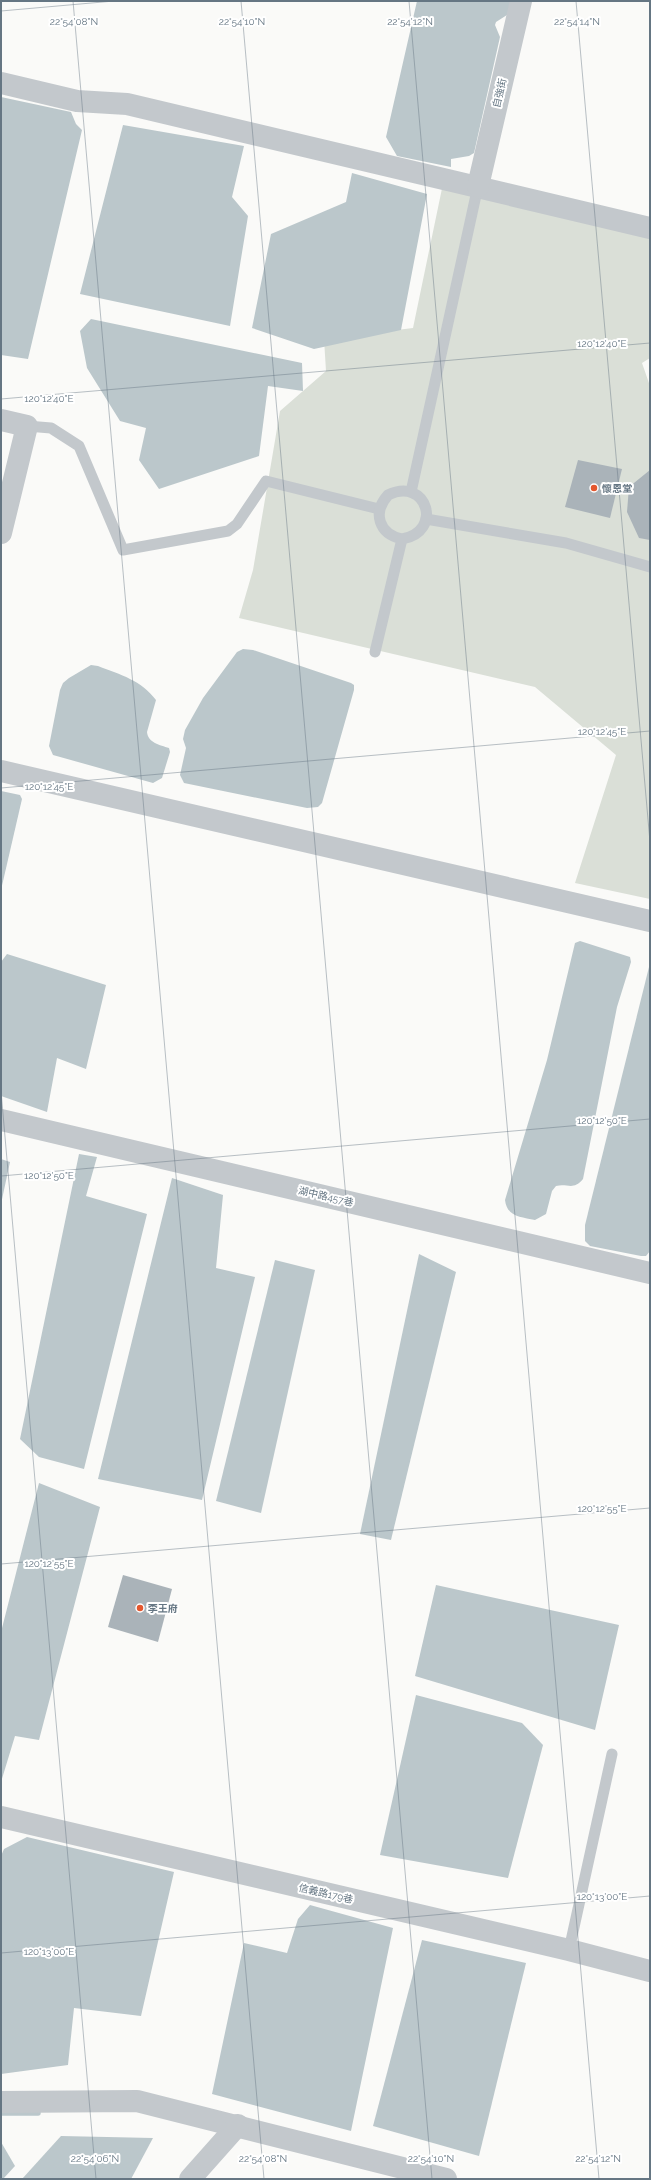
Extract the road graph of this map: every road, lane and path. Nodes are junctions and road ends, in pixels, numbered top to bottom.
1 (521, 1) edge
2 (1, 83) edge
3 (478, 186) junction
4 (650, 228) edge
5 (1, 420) edge
6 (27, 426) junction
7 (412, 492) junction
8 (379, 509) junction
9 (426, 520) junction
10 (1, 533) edge
11 (402, 539) junction
12 (650, 567) edge
13 (375, 652) dead end
14 (1, 771) edge
15 (650, 922) edge
16 (1, 1120) edge
17 (650, 1273) edge
18 (612, 1754) dead end
19 (1, 1817) edge
20 (570, 1950) junction
21 (650, 1971) edge
22 (1, 2102) edge
23 (238, 2125) junction
24 (190, 2179) edge
25 (446, 2179) edge

1 - 3 street, 自強街
2 - 3 street
3 - 4 street
3 - 7 lane
5 - 6 street
6 - 8 lane
6 - 10 street
7 - 8 lane
7 - 9 lane
8 - 11 lane
9 - 11 lane
9 - 12 lane
11 - 13 lane
14 - 15 street
16 - 17 street, 湖中路457巷
18 - 20 lane
19 - 20 street, 信義路179巷
20 - 21 street, 信義路179巷
22 - 23 street
23 - 24 street
23 - 25 street

